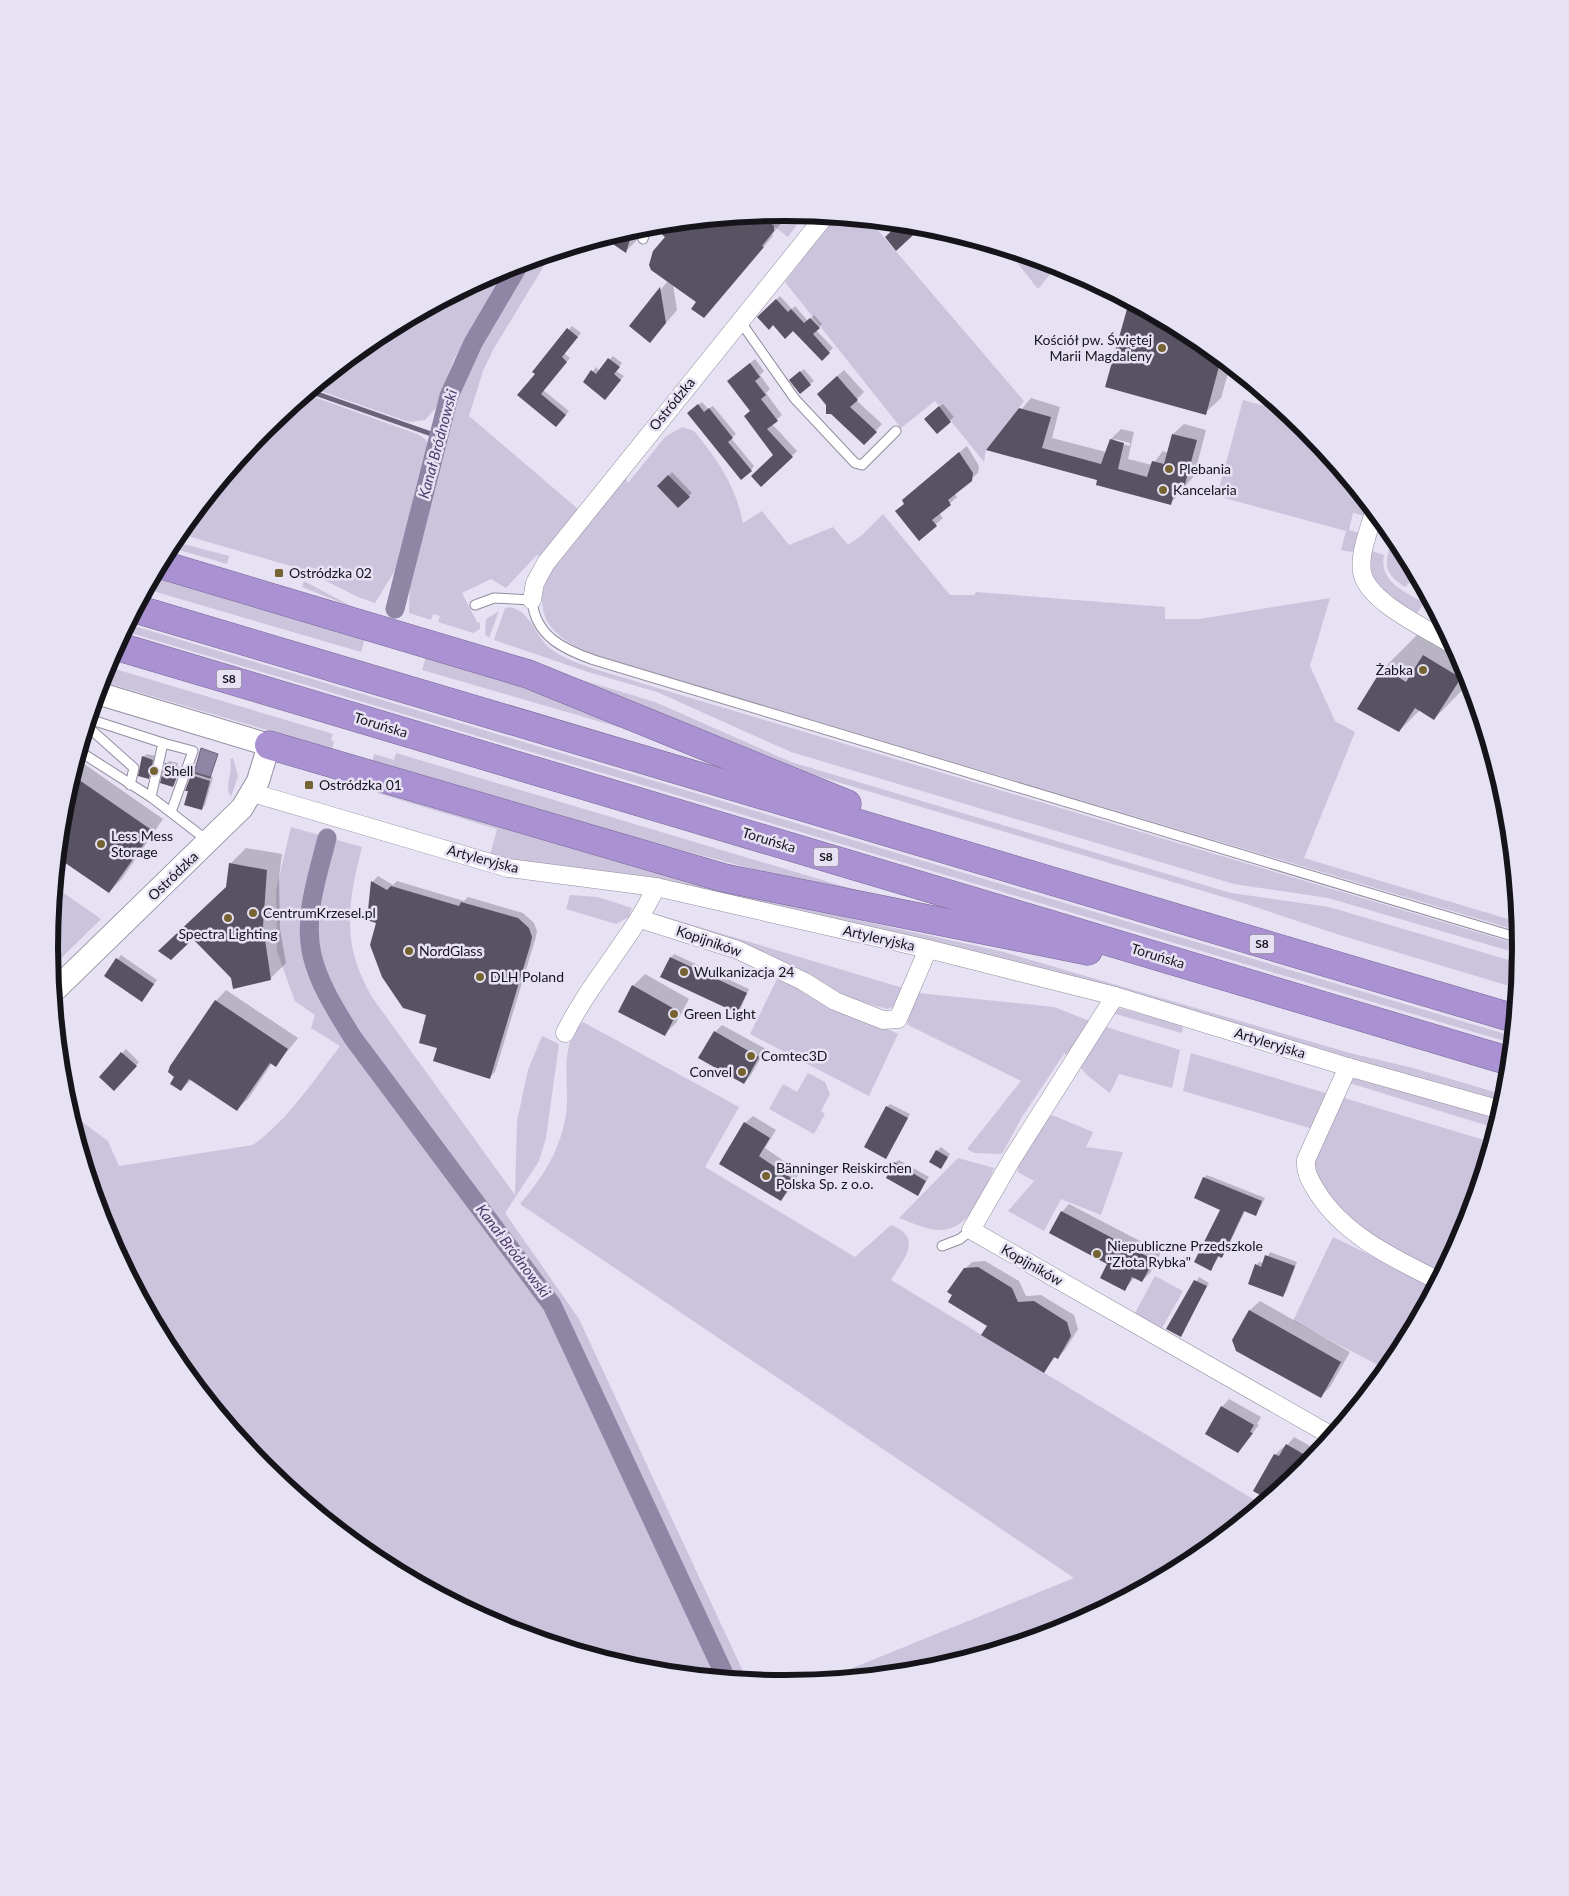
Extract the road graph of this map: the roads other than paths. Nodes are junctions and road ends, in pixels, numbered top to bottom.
1 (819, 222) edge
2 (644, 235) edge
3 (643, 239) dead end
4 (740, 320) junction
5 (896, 431) dead end
6 (1372, 520) edge
7 (166, 566) edge
8 (532, 600) junction
9 (475, 605) dead end
10 (141, 610) edge
11 (1442, 638) edge
12 (123, 648) edge
13 (103, 695) edge
14 (94, 721) edge
15 (91, 730) edge
16 (163, 743) junction
17 (269, 745) junction
18 (84, 754) edge
19 (130, 785) junction
20 (252, 793) junction
21 (151, 797) junction
22 (170, 812) junction
23 (209, 841) junction
24 (1011, 869) junction
25 (656, 886) junction
26 (640, 919) junction
27 (1511, 936) edge
28 (928, 949) junction
29 (59, 986) edge
30 (1270, 989) junction
31 (1115, 996) junction
32 (1508, 1016) edge
33 (565, 1033) dead end
34 (1503, 1058) edge
35 (1348, 1067) junction
36 (1494, 1108) edge
37 (971, 1230) junction
38 (942, 1246) dead end
39 (1433, 1277) edge
40 (1326, 1433) edge

1 - 4 street, Ostródzka
2 - 3 lane
4 - 5 lane
4 - 8 street, Ostródzka
6 - 11 street
7 - 24 highway
8 - 9 lane
8 - 27 lane
10 - 24 highway, S8
12 - 30 highway, Toruńska / S8
13 - 17 street
14 - 16 lane
15 - 19 lane
16 - 21 lane
16 - 22 lane
17 - 20 street, Ostródzka
17 - 30 highway
18 - 19 lane
19 - 21 lane
20 - 23 street, Ostródzka
20 - 25 street, Artyleryjska
21 - 22 lane
22 - 23 lane
23 - 29 street, Ostródzka
24 - 32 highway, S8
25 - 26 street
25 - 28 street, Artyleryjska
26 - 28 street, Kopijników
26 - 33 street
28 - 31 street, Artyleryjska
30 - 34 highway, Toruńska / S8
31 - 35 street, Artyleryjska
31 - 37 street
35 - 36 street, Artyleryjska
35 - 39 street
37 - 38 lane
37 - 40 street, Kopijników

